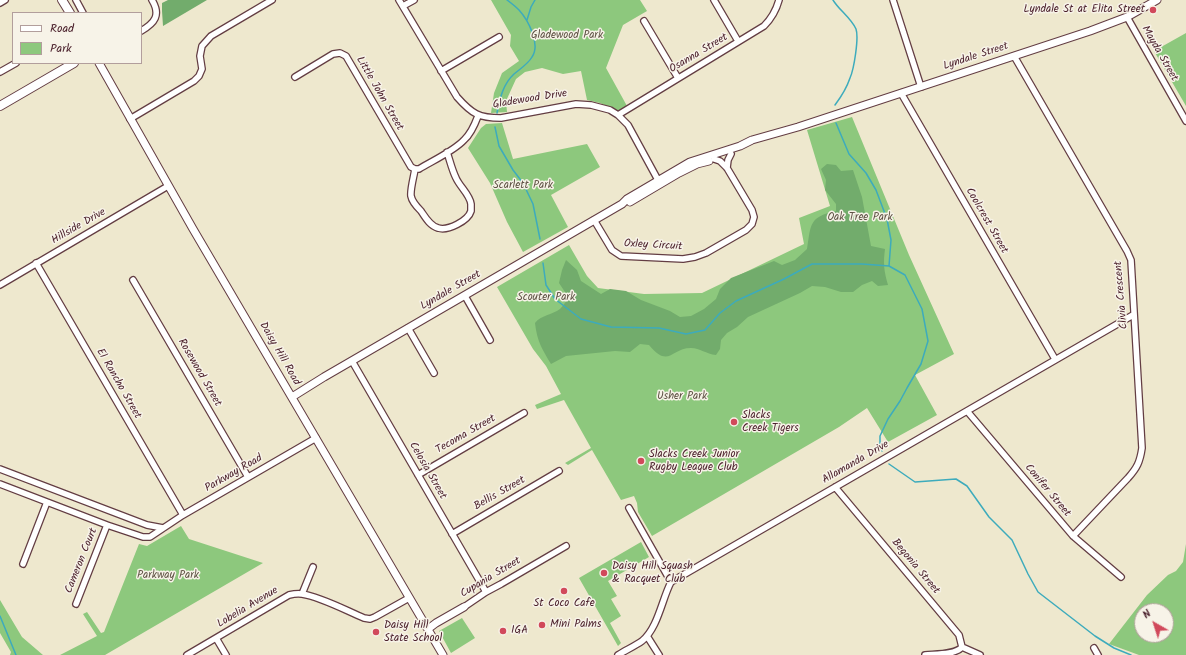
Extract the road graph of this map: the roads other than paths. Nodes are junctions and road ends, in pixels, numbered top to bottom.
1 (5, 0) edge
2 (62, 0) edge
3 (76, 0) edge
4 (152, 0) edge
5 (272, 0) edge
6 (399, 0) edge
7 (414, 0) edge
8 (714, 0) edge
9 (779, 0) edge
10 (893, 0) edge
11 (1157, 0) edge
12 (0, 3) edge
13 (403, 6) junction
14 (69, 12) edge
15 (82, 12) edge
16 (1127, 17) junction
17 (644, 21) dead end
18 (142, 30) edge
19 (499, 37) dead end
20 (738, 41) junction
21 (1014, 56) junction
22 (14, 64) edge
23 (72, 64) edge
24 (102, 65) edge
25 (441, 71) junction
26 (0, 72) edge
27 (295, 77) dead end
28 (678, 78) junction
29 (921, 87) junction
30 (901, 93) junction
31 (0, 106) edge
32 (618, 115) junction
33 (478, 116) junction
34 (130, 119) junction
35 (1186, 121) edge
36 (798, 127) junction
37 (448, 152) junction
38 (731, 154) junction
39 (714, 160) junction
40 (727, 168) junction
41 (415, 169) junction
42 (660, 183) junction
43 (168, 186) junction
44 (594, 220) junction
45 (36, 263) junction
46 (133, 280) dead end
47 (0, 285) edge
48 (465, 296) junction
49 (1133, 315) junction
50 (408, 328) junction
51 (490, 340) dead end
52 (1055, 359) junction
53 (352, 361) junction
54 (434, 373) dead end
55 (292, 397) junction
56 (967, 411) junction
57 (524, 413) dead end
58 (316, 438) junction
59 (0, 469) edge
60 (559, 471) dead end
61 (418, 475) junction
62 (248, 477) junction
63 (0, 484) edge
64 (835, 487) junction
65 (47, 502) junction
66 (629, 508) dead end
67 (183, 515) junction
68 (107, 525) junction
69 (163, 528) junction
70 (452, 534) junction
71 (1073, 536) junction
72 (566, 546) dead end
73 (23, 564) dead end
74 (313, 567) dead end
75 (1121, 577) dead end
76 (671, 582) junction
77 (486, 592) junction
78 (302, 594) junction
79 (409, 598) junction
80 (76, 604) dead end
81 (464, 607) joint
82 (428, 630) junction
83 (647, 636) junction
84 (216, 638) junction
85 (962, 647) junction
86 (1094, 648) dead end
87 (187, 655) edge
88 (226, 655) edge
89 (443, 655) edge
90 (618, 655) edge
91 (659, 655) edge
92 (925, 655) edge
93 (935, 655) edge
94 (980, 655) edge
95 (1098, 655) edge

1 - 12 street
2 - 14 main road
3 - 15 street
4 - 18 street
5 - 34 street
6 - 13 street, Gladewood Drive
7 - 13 street
8 - 20 street
9 - 20 street, Osanna Street
10 - 29 street
11 - 16 street, Lyndale Street
13 - 25 street, Gladewood Drive
16 - 21 street, Lyndale Street
16 - 35 street, Mayda Street
17 - 28 street
19 - 25 street
20 - 28 street, Osanna Street
21 - 29 street, Lyndale Street
21 - 49 street, Clivia Crescent
22 - 26 street
23 - 31 main road
24 - 34 street, Daisy Hill Road
25 - 33 street, Gladewood Drive
27 - 41 street, Little John Street
28 - 32 street, Osanna Street
29 - 30 street, Lyndale Street
30 - 36 street, Lyndale Street
30 - 52 street, Coolcrest Street
32 - 33 street, Gladewood Drive
32 - 42 street, Gladewood Drive
33 - 37 street
34 - 43 street, Daisy Hill Road
36 - 38 street, Lyndale Street
36 - 42 street, Lyndale Street
37 - 41 street
37 - 41 street
38 - 39 street, Lyndale Street
38 - 40 street
39 - 40 street, Oxley Circuit
39 - 42 street, Lyndale Street
40 - 44 street, Oxley Circuit
42 - 44 street, Lyndale Street
43 - 45 street, Hillside Drive
43 - 55 street, Daisy Hill Road
44 - 48 street, Lyndale Street
45 - 47 street, Hillside Drive
45 - 67 street, El Rancho Street
46 - 62 street, Rosewood Street
48 - 50 street, Lyndale Street
48 - 51 street
49 - 52 street, Allamanda Drive
49 - 71 street, Clivia Crescent
50 - 53 street, Lyndale Street
50 - 54 street
52 - 56 street, Allamanda Drive
53 - 55 street, Lyndale Street
53 - 61 street, Celosia Street
55 - 58 street, Daisy Hill Road
56 - 64 street, Allamanda Drive
56 - 71 street, Conifer Street
57 - 61 street, Tecoma Street
58 - 62 street, Parkway Road
58 - 79 street, Daisy Hill Road
59 - 69 street
60 - 70 street, Bellis Street
61 - 70 street, Celosia Street
62 - 67 street, Parkway Road
63 - 65 street, Parkway Road
64 - 76 street, Allamanda Drive
64 - 85 street, Begonia Street
65 - 68 street, Parkway Road
65 - 73 street
66 - 76 street
67 - 69 street, Parkway Road
68 - 69 street, Parkway Road
68 - 80 street, Cameron Court
70 - 77 street, Celosia Street
71 - 75 street, Conifer Street
72 - 77 street, Cupania Street
74 - 78 street
76 - 83 street
77 - 81 street, Cupania Street
78 - 79 street
78 - 84 street, Lobelia Avenue
79 - 82 street, Daisy Hill Road
81 - 82 street, Cupania Street
82 - 89 street, Daisy Hill Road
83 - 90 street
83 - 91 street
84 - 87 street, Lobelia Avenue
84 - 88 street
85 - 93 street
85 - 94 street
86 - 95 street
92 - 93 street

